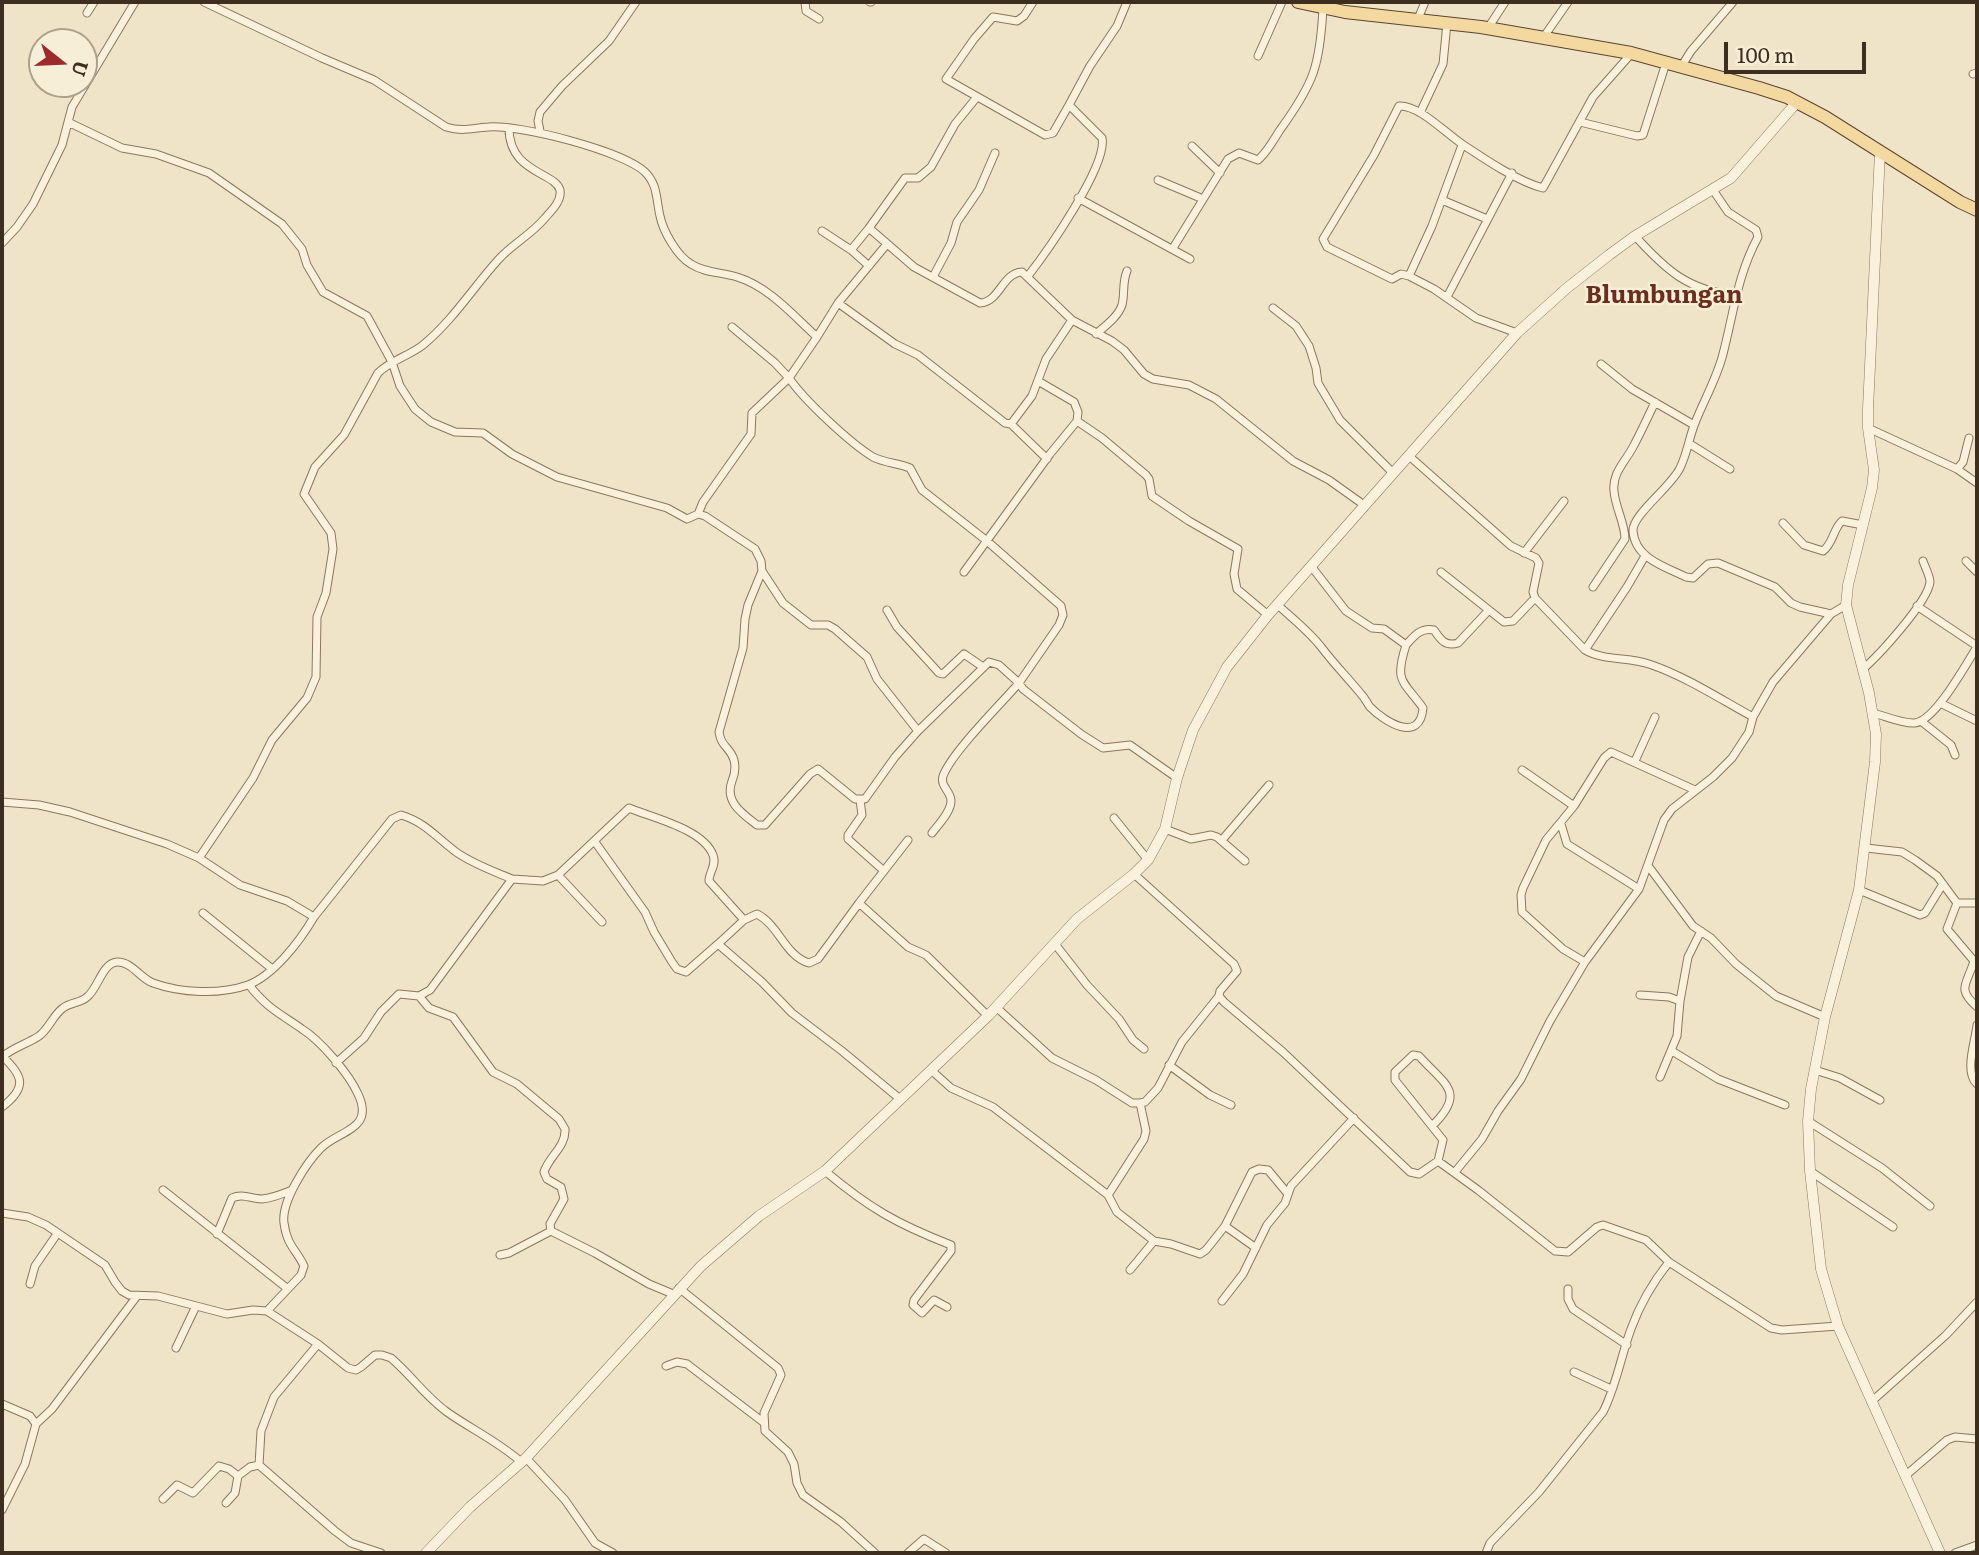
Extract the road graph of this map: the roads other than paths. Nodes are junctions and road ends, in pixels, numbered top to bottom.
1 (94, 2) edge
2 (135, 2) edge
3 (204, 2) edge
4 (636, 2) edge
5 (805, 2) edge
6 (1032, 2) edge
7 (1127, 2) edge
8 (1282, 2) edge
9 (1298, 2) edge
10 (1425, 2) edge
11 (1505, 2) edge
12 (1568, 2) edge
13 (1733, 2) edge
14 (1323, 8) junction
15 (87, 13) dead end
16 (819, 19) dead end
17 (1417, 21) junction
18 (1447, 23) junction
19 (1488, 29) junction
20 (1543, 38) junction
21 (1631, 53) junction
22 (1258, 56) dead end
23 (1666, 63) junction
24 (1681, 67) junction
25 (977, 97) junction
26 (1797, 102) junction
27 (1069, 105) junction
28 (1420, 113) junction
29 (68, 122) junction
30 (1580, 122) junction
31 (509, 128) junction
32 (540, 131) junction
33 (1462, 145) junction
34 (1192, 146) dead end
35 (1880, 152) junction
36 (995, 153) dead end
37 (1220, 173) junction
38 (1512, 173) junction
39 (1158, 180) dead end
40 (1713, 190) junction
41 (1079, 198) junction
42 (1203, 199) junction
43 (1442, 200) junction
44 (1977, 210) edge
45 (1487, 219) junction
46 (869, 228) junction
47 (822, 231) dead end
48 (1635, 236) junction
49 (2, 243) edge
50 (887, 244) junction
51 (1173, 248) junction
52 (851, 250) junction
53 (1189, 259) dead end
54 (869, 266) junction
55 (1127, 271) dead end
56 (1028, 276) junction
57 (1409, 276) junction
58 (933, 277) junction
59 (1735, 295) junction
60 (1447, 297) junction
61 (838, 303) junction
62 (1273, 308) dead end
63 (1072, 320) junction
64 (732, 327) dead end
65 (1517, 333) junction
66 (1096, 334) junction
67 (817, 337) junction
68 (392, 362) junction
69 (1601, 364) dead end
70 (789, 378) junction
71 (1038, 381) junction
72 (1655, 402) junction
73 (1077, 421) junction
74 (1010, 424) junction
75 (1694, 425) junction
76 (1868, 428) junction
77 (1969, 439) dead end
78 (1690, 444) junction
79 (1408, 455) junction
80 (1047, 459) junction
81 (1730, 469) dead end
82 (1957, 470) junction
83 (1393, 473) junction
84 (1977, 483) edge
85 (1563, 501) dead end
86 (1364, 505) junction
87 (698, 514) junction
88 (1783, 523) dead end
89 (1863, 525) junction
90 (987, 541) junction
91 (1524, 553) junction
92 (1645, 556) junction
93 (1923, 561) dead end
94 (1966, 561) dead end
95 (1311, 566) junction
96 (762, 571) junction
97 (964, 572) dead end
98 (1441, 572) dead end
99 (1977, 572) edge
100 (1593, 587) dead end
101 (1535, 598) junction
102 (1846, 605) junction
103 (1279, 606) junction
104 (1917, 606) junction
105 (887, 610) dead end
106 (1488, 611) junction
107 (1832, 614) junction
108 (1268, 615) junction
109 (1406, 645) junction
110 (1977, 646) edge
111 (1586, 650) junction
112 (983, 667) junction
113 (1863, 669) junction
114 (1019, 683) junction
115 (1940, 703) junction
116 (1873, 713) junction
117 (1753, 717) junction
118 (1655, 718) dead end
119 (1921, 721) junction
120 (1977, 721) edge
121 (918, 730) junction
122 (1955, 755) dead end
123 (1635, 761) junction
124 (1522, 770) dead end
125 (1177, 778) junction
126 (1269, 785) dead end
127 (1695, 790) junction
128 (860, 800) junction
129 (2, 802) edge
130 (1574, 806) junction
131 (1114, 818) dead end
132 (1561, 824) junction
133 (1165, 828) junction
134 (932, 833) dead end
135 (908, 840) dead end
136 (1222, 840) junction
137 (595, 842) junction
138 (1866, 848) junction
139 (199, 858) junction
140 (1148, 860) junction
141 (1245, 861) dead end
142 (1649, 867) junction
143 (884, 871) junction
144 (1134, 874) junction
145 (558, 875) junction
146 (512, 878) junction
147 (1944, 884) junction
148 (1639, 889) junction
149 (1859, 890) junction
150 (859, 903) junction
151 (1957, 903) junction
152 (1977, 903) edge
153 (203, 913) dead end
154 (314, 917) junction
155 (744, 920) junction
156 (602, 922) dead end
157 (1701, 932) junction
158 (718, 944) junction
159 (1055, 944) junction
160 (1586, 962) junction
161 (271, 968) junction
162 (248, 985) junction
163 (1640, 995) dead end
164 (419, 996) junction
165 (1219, 996) junction
166 (1680, 1001) junction
167 (996, 1007) junction
168 (1977, 1007) edge
169 (988, 1016) junction
170 (1825, 1017) junction
171 (1977, 1025) edge
172 (1144, 1049) dead end
173 (1672, 1051) junction
174 (2, 1057) edge
175 (336, 1063) junction
176 (1170, 1065) junction
177 (931, 1070) junction
178 (1815, 1070) junction
179 (1660, 1077) dead end
180 (1977, 1084) edge
181 (900, 1099) junction
182 (1880, 1100) dead end
183 (1140, 1103) junction
184 (1231, 1105) dead end
185 (1786, 1105) dead end
186 (2, 1107) edge
187 (1354, 1118) junction
188 (1808, 1121) junction
189 (1432, 1126) junction
190 (1438, 1161) junction
191 (825, 1171) junction
192 (1810, 1171) junction
193 (1455, 1172) junction
194 (163, 1190) dead end
195 (292, 1190) junction
196 (1288, 1194) junction
197 (1108, 1195) junction
198 (1930, 1206) dead end
199 (2, 1213) edge
200 (1225, 1226) junction
201 (1892, 1227) dead end
202 (551, 1231) junction
203 (57, 1234) junction
204 (218, 1234) junction
205 (1154, 1241) junction
206 (1255, 1248) junction
207 (500, 1255) dead end
208 (1669, 1262) junction
209 (1130, 1270) dead end
210 (30, 1284) dead end
211 (288, 1289) junction
212 (1568, 1289) dead end
213 (676, 1291) junction
214 (137, 1296) junction
215 (1222, 1301) dead end
216 (1977, 1302) edge
217 (196, 1306) junction
218 (947, 1307) dead end
219 (267, 1311) junction
220 (1838, 1326) junction
221 (318, 1344) junction
222 (1627, 1345) junction
223 (176, 1349) dead end
224 (666, 1366) dead end
225 (1574, 1372) dead end
226 (1611, 1389) junction
227 (1871, 1402) junction
228 (2, 1404) edge
229 (763, 1422) junction
230 (36, 1424) junction
231 (1977, 1439) edge
232 (523, 1460) junction
233 (259, 1465) junction
234 (238, 1476) junction
235 (1905, 1476) junction
236 (163, 1499) dead end
237 (226, 1503) dead end
238 (2, 1510) edge
239 (1977, 1545) edge
240 (381, 1553) edge
241 (426, 1553) edge
242 (613, 1553) edge
243 (873, 1553) edge
244 (908, 1553) edge
245 (946, 1553) edge
246 (1486, 1553) edge
247 (1940, 1553) edge
248 (1955, 1553) edge

1 - 15 street
2 - 29 street
3 - 31 street
4 - 32 street
5 - 16 street
6 - 25 street
7 - 27 street
8 - 22 street
9 - 14 main road
10 - 17 street
11 - 19 street
12 - 20 street
13 - 24 street
14 - 17 main road
14 - 37 street
17 - 18 main road
18 - 19 main road
18 - 28 street
19 - 20 main road
20 - 21 main road
21 - 23 main road
21 - 30 street
23 - 24 main road
23 - 30 street
24 - 26 main road
25 - 27 street
25 - 46 street
26 - 35 main road
26 - 40 street
27 - 41 street
28 - 33 street
28 - 57 street
29 - 49 street
29 - 68 street
30 - 38 street
31 - 32 street
31 - 68 street
32 - 67 street
33 - 38 street
33 - 43 street
34 - 37 street
35 - 44 main road
35 - 76 street
36 - 58 street
37 - 42 street
38 - 45 street
39 - 42 street
40 - 48 street
40 - 59 street
41 - 51 street
41 - 56 street
42 - 51 street
43 - 45 street
43 - 57 street
45 - 60 street
46 - 50 street
46 - 52 street
47 - 52 street
48 - 59 street
48 - 65 street
50 - 54 street
50 - 58 street
51 - 53 street
52 - 54 street
54 - 61 street
55 - 66 street
56 - 58 street
56 - 63 street
57 - 60 street
59 - 75 street
60 - 65 street
61 - 67 street
61 - 74 street
62 - 83 street
63 - 66 street
63 - 71 street
64 - 70 street
65 - 79 street
66 - 86 street
67 - 70 street
68 - 87 street
68 - 139 street
69 - 72 street
70 - 87 street
70 - 90 street
71 - 73 street
71 - 74 street
72 - 75 street
72 - 100 street
73 - 80 street
73 - 108 street
74 - 80 street
75 - 78 street
76 - 82 street
76 - 89 street
77 - 82 street
78 - 81 street
78 - 92 street
79 - 83 street
79 - 91 street
80 - 90 street
82 - 84 street
83 - 86 street
85 - 91 street
86 - 95 street
87 - 96 street
88 - 89 street
89 - 102 street
90 - 97 street
90 - 114 street
91 - 101 street
92 - 107 street
92 - 111 street
93 - 104 street
94 - 99 street
95 - 103 street
95 - 109 street
96 - 121 street
96 - 128 street
98 - 106 street
101 - 106 street
101 - 111 street
102 - 107 street
102 - 113 street
103 - 108 street
103 - 109 street
104 - 110 street
104 - 113 street
105 - 112 street
106 - 109 street
107 - 117 street
108 - 125 street
110 - 115 street
111 - 117 street
112 - 114 street
112 - 121 street
113 - 116 street
114 - 125 street
114 - 134 street
115 - 119 street
115 - 120 street
116 - 119 street
116 - 138 street
117 - 127 street
118 - 123 street
119 - 122 street
121 - 128 street
123 - 127 street
123 - 130 street
124 - 130 street
125 - 133 street
126 - 136 street
127 - 142 street
128 - 143 street
129 - 139 street
130 - 132 street
131 - 140 street
132 - 148 street
132 - 160 street
133 - 136 street
133 - 140 street
135 - 143 street
136 - 141 street
137 - 145 street
137 - 155 street
137 - 158 street
138 - 147 street
138 - 149 street
139 - 154 street
140 - 144 street
142 - 148 street
142 - 157 street
143 - 150 street
144 - 159 street
144 - 165 street
145 - 146 street
145 - 156 street
146 - 154 street
146 - 164 street
147 - 149 street
147 - 151 street
148 - 160 street
149 - 170 street
150 - 155 street
150 - 169 street
151 - 152 street
151 - 168 street
153 - 161 street
154 - 161 street
155 - 158 street
157 - 166 street
157 - 170 street
158 - 181 street
159 - 167 street
159 - 172 street
160 - 193 street
161 - 162 street
162 - 174 street
162 - 175 street
163 - 166 street
164 - 175 street
164 - 202 street
165 - 176 street
165 - 187 street
166 - 173 street
167 - 169 street
167 - 183 street
169 - 177 street
170 - 178 street
171 - 180 street
173 - 179 street
173 - 185 street
174 - 186 street
175 - 195 street
176 - 183 street
176 - 184 street
177 - 181 street
177 - 197 street
178 - 182 street
178 - 188 street
181 - 191 street
183 - 197 street
187 - 190 street
187 - 196 street
188 - 192 street
188 - 198 street
189 - 189 street
189 - 190 street
190 - 193 street
191 - 213 street
191 - 218 street
192 - 201 street
192 - 220 street
193 - 208 street
194 - 204 street
195 - 204 street
195 - 211 street
196 - 200 street
196 - 206 street
197 - 205 street
199 - 203 street
200 - 205 street
200 - 206 street
202 - 207 street
202 - 213 street
203 - 210 street
203 - 214 street
204 - 211 street
205 - 209 street
206 - 215 street
208 - 220 street
208 - 222 street
211 - 219 street
212 - 222 street
213 - 229 street
213 - 232 street
214 - 217 street
214 - 230 street
216 - 227 street
217 - 219 street
217 - 223 street
219 - 221 street
220 - 227 street
221 - 232 street
221 - 233 street
222 - 226 street
224 - 229 street
225 - 226 street
226 - 246 street
227 - 235 street
228 - 230 street
229 - 243 street
230 - 238 street
231 - 235 street
232 - 241 street
232 - 242 street
233 - 234 street
233 - 240 street
234 - 236 street
234 - 237 street
235 - 247 street
239 - 248 street
244 - 245 street

